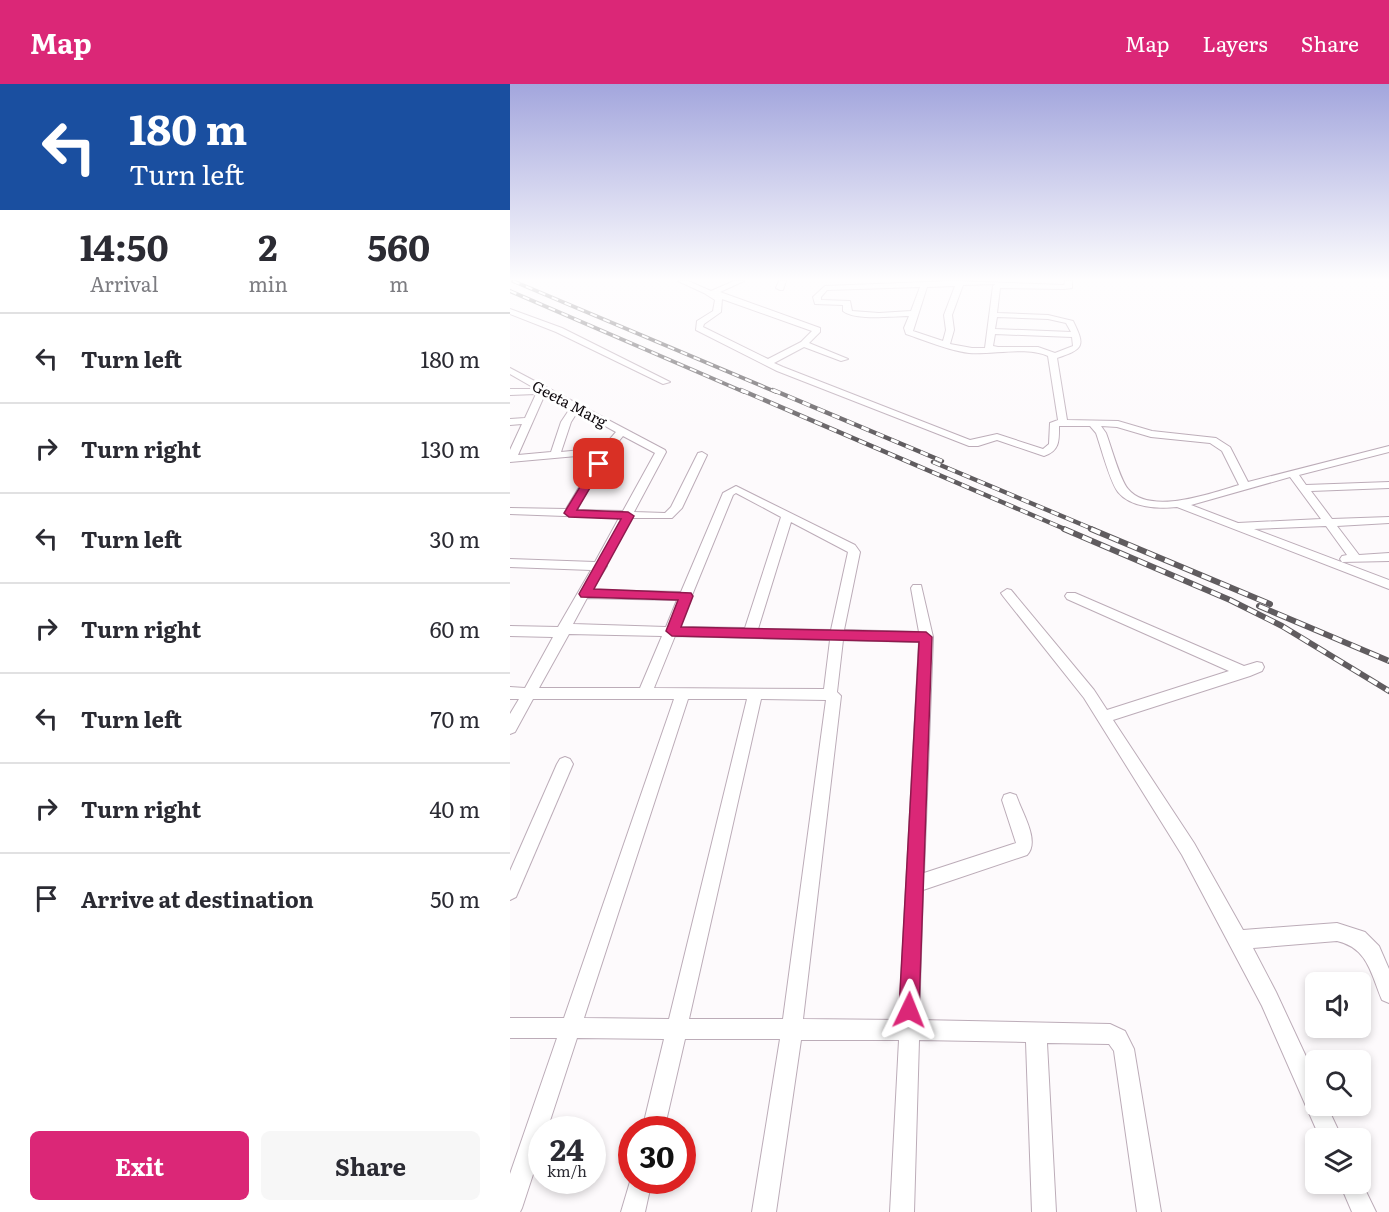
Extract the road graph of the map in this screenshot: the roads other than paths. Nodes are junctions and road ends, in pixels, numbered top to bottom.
1 (567, 334) edge
2 (710, 334) edge
3 (814, 334) edge
4 (914, 334) edge
5 (949, 334) edge
6 (991, 334) edge
7 (1066, 334) edge
8 (1076, 334) joint
9 (804, 344) junction
10 (946, 344) junction
11 (993, 349) junction
12 (1052, 357) junction
13 (844, 359) dead end
14 (767, 363) junction
15 (510, 372) edge
16 (666, 382) dead end
17 (544, 391) junction
18 (510, 392) edge
19 (576, 407) junction
20 (529, 421) junction
21 (510, 422) edge
22 (1063, 422) junction
23 (1093, 423) junction
24 (622, 431) junction
25 (607, 449) junction
26 (1389, 449) edge
27 (555, 455) junction
28 (702, 455) dead end
29 (510, 459) edge
30 (1293, 474) junction
31 (1389, 485) edge
32 (1245, 487) junction
33 (1304, 488) junction
34 (1176, 503) junction
35 (510, 511) edge
36 (569, 513) junction
37 (787, 515) junction
38 (628, 516) junction
39 (1389, 520) edge
40 (1328, 522) junction
41 (1235, 526) junction
42 (1389, 557) edge
43 (1354, 558) junction
44 (1323, 560) junction
45 (510, 563) edge
46 (601, 566) junction
47 (1389, 585) edge
48 (917, 588) dead end
49 (1007, 593) dead end
50 (585, 594) junction
51 (686, 596) junction
52 (1071, 596) dead end
53 (564, 630) junction
54 (510, 631) edge
55 (672, 631) junction
56 (750, 633) junction
57 (837, 634) junction
58 (926, 637) junction
59 (510, 693) edge
60 (528, 693) junction
61 (645, 693) junction
62 (683, 694) junction
63 (830, 694) junction
64 (755, 695) junction
65 (1104, 717) junction
66 (510, 728) edge
67 (565, 764) dead end
68 (1010, 800) dead end
69 (914, 885) junction
70 (510, 891) edge
71 (1239, 940) junction
72 (1389, 993) edge
73 (510, 1028) edge
74 (569, 1029) junction
75 (792, 1029) junction
76 (677, 1030) junction
77 (909, 1030) junction
78 (1036, 1033) junction
79 (1305, 1079) edge
80 (656, 1116) edge
81 (638, 1194) edge
82 (1356, 1194) edge
83 (510, 1208) edge
84 (633, 1212) edge
85 (764, 1212) edge
86 (902, 1212) edge
87 (1044, 1212) edge
88 (1149, 1212) edge
89 (1364, 1212) edge

1 - 16 street
2 - 14 street
3 - 9 street
4 - 10 street
5 - 10 street
6 - 11 street
7 - 8 street
8 - 12 street
9 - 13 street
9 - 14 street
10 - 11 street
11 - 12 street
12 - 22 street
14 - 22 street
15 - 17 street, Geeta Marg
17 - 18 street
17 - 19 street, Geeta Marg
17 - 20 street
19 - 24 street, Geeta Marg
19 - 27 street
20 - 21 street
20 - 29 street
22 - 23 street
23 - 32 street
23 - 34 street
24 - 25 street
24 - 38 street, Geeta Marg
25 - 27 street
25 - 36 street
26 - 30 street
27 - 29 street
28 - 38 street
30 - 32 street
30 - 33 street
31 - 33 street
32 - 34 street
33 - 40 street
34 - 41 street
35 - 36 street
36 - 38 street
37 - 51 street
37 - 56 street
37 - 57 street
38 - 46 street
39 - 40 street
40 - 41 street
40 - 43 street
41 - 44 street
42 - 43 street
43 - 44 street
44 - 47 street
45 - 46 street
46 - 50 street
48 - 58 street
49 - 65 street
50 - 51 street
50 - 53 street
51 - 55 street
52 - 65 street
53 - 54 street
53 - 55 street
53 - 60 street
55 - 56 street
55 - 61 street
56 - 57 street
57 - 58 street
57 - 63 street
58 - 69 street
59 - 60 street
60 - 61 street
60 - 66 street
61 - 62 street
62 - 64 street
62 - 74 street
63 - 64 street
63 - 75 street
64 - 76 street
65 - 71 street
67 - 70 street
68 - 69 street
69 - 77 street
71 - 72 street
71 - 79 street
73 - 74 street
74 - 76 street
74 - 83 street
75 - 76 street
75 - 77 street
75 - 85 street
76 - 80 street
77 - 78 street
77 - 86 street
78 - 87 street
78 - 88 street
81 - 84 street
82 - 89 street

